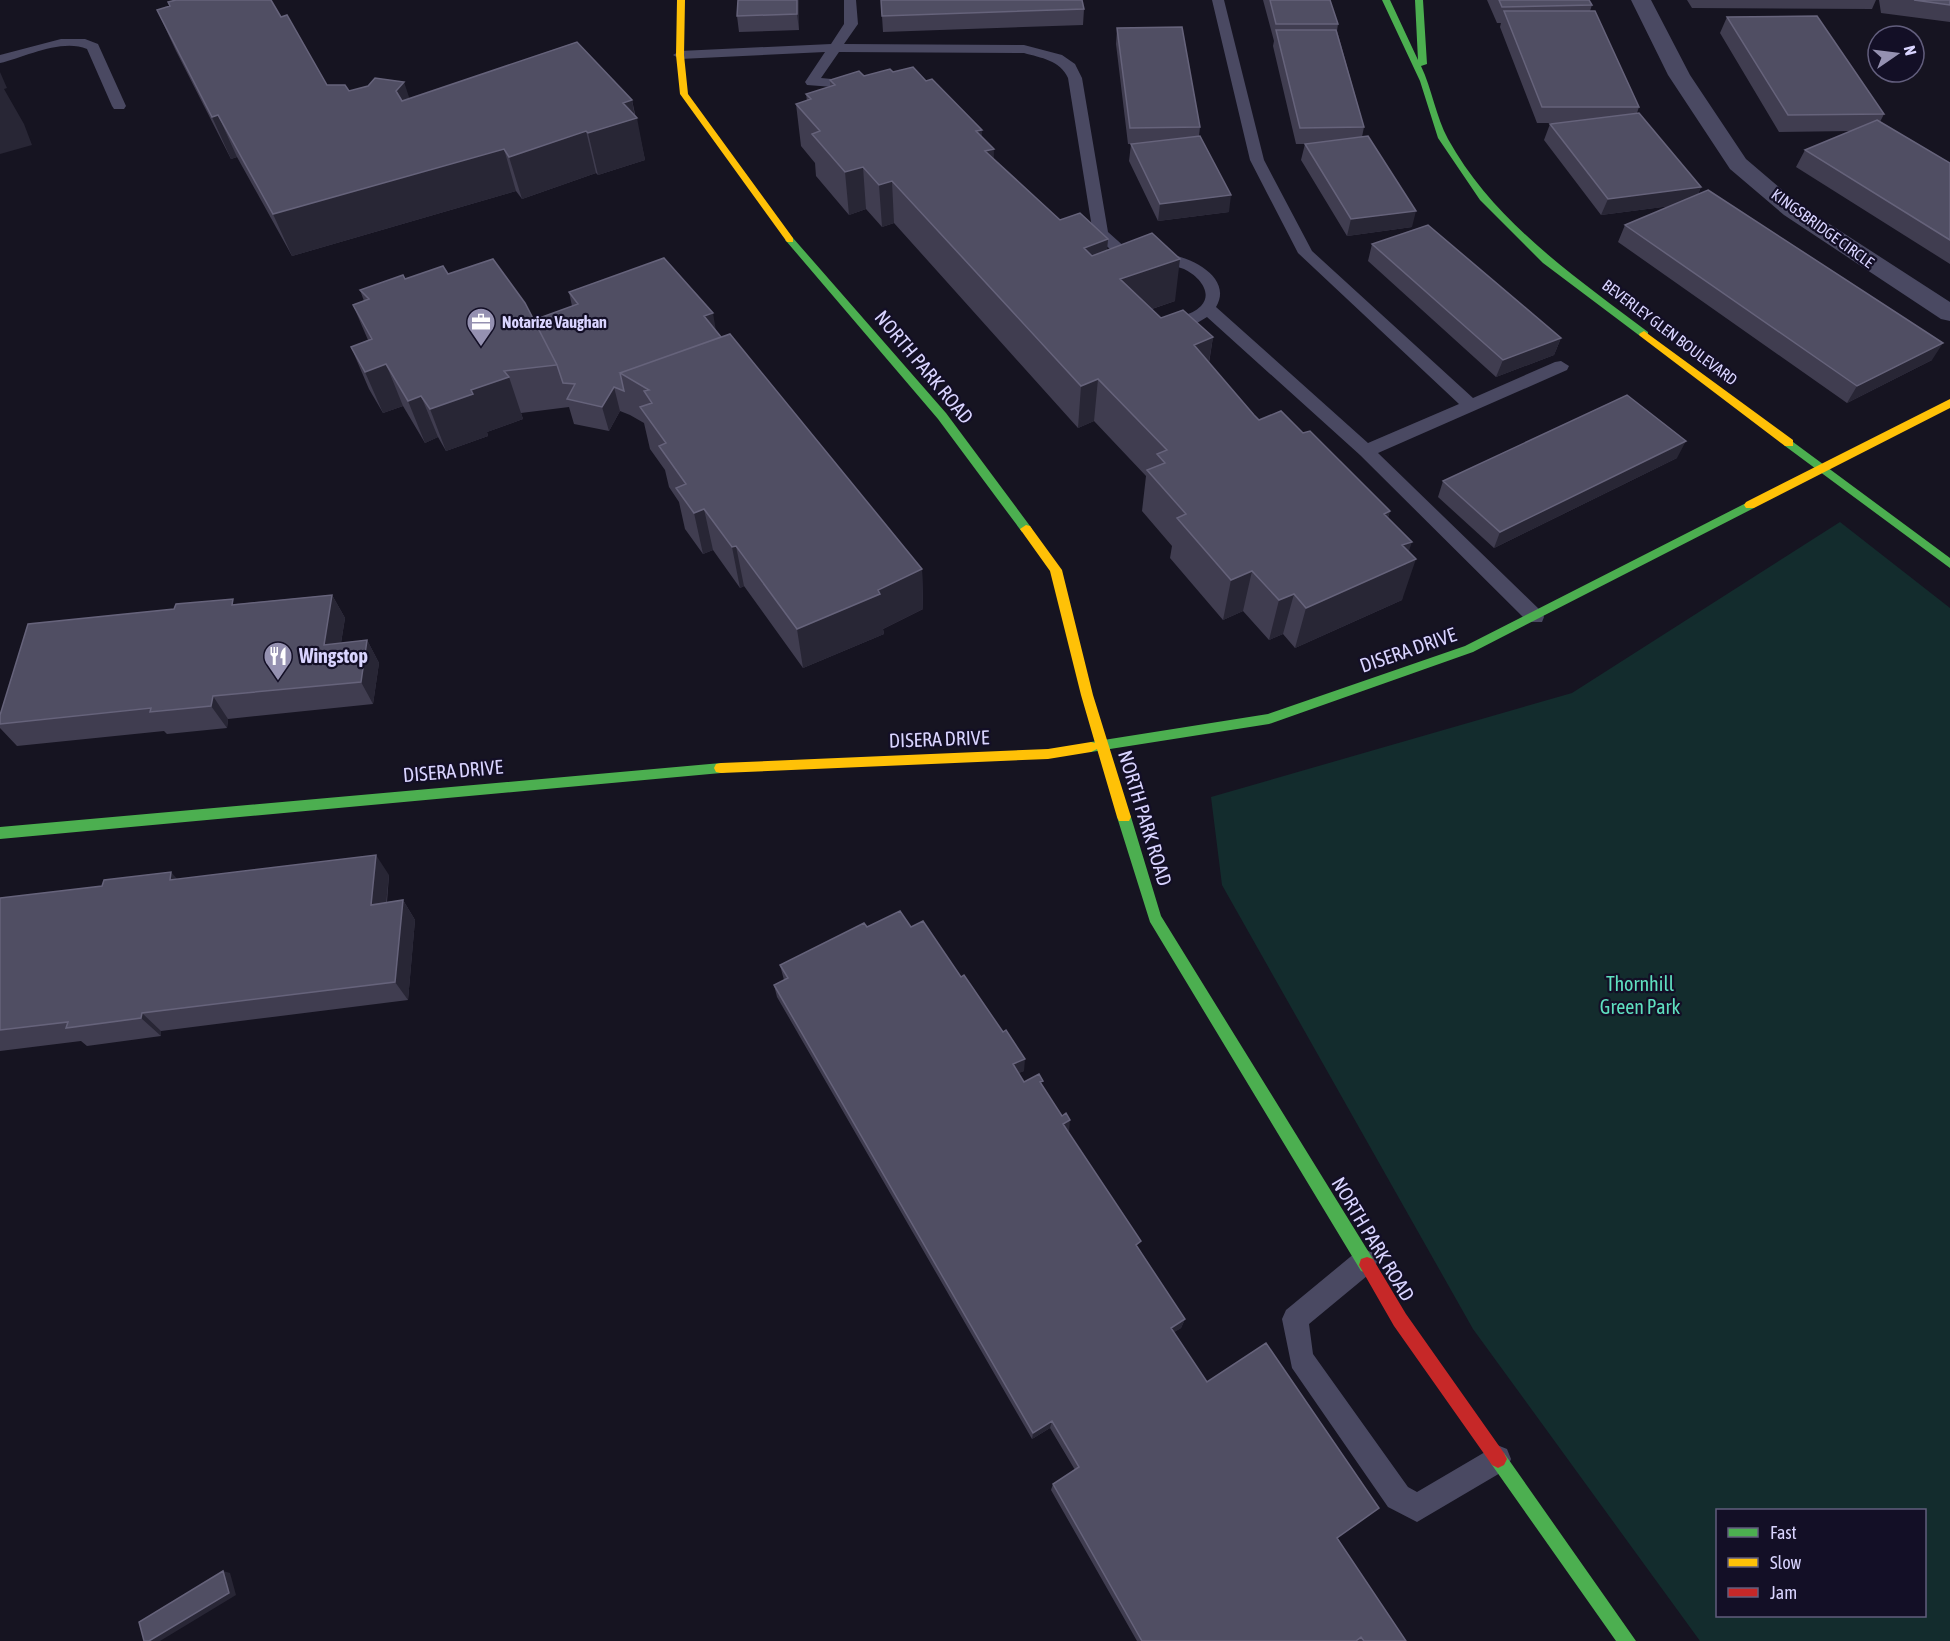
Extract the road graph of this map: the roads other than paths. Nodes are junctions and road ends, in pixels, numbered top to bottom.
1 (681, 0) edge
2 (850, 0) edge
3 (1218, 0) edge
4 (1386, 0) edge
5 (1419, 0) edge
6 (1641, 0) edge
7 (835, 48) junction
8 (680, 55) junction
9 (0, 59) edge
10 (1424, 81) junction
11 (868, 86) edge
12 (119, 106) dead end
13 (1208, 309) junction
14 (1950, 313) edge
15 (1146, 323) edge
16 (1561, 366) dead end
17 (1950, 403) edge
18 (1471, 406) junction
19 (1366, 451) junction
20 (1824, 467) junction
21 (1950, 564) edge
22 (1535, 617) junction
23 (1102, 746) junction
24 (0, 833) edge
25 (1364, 1262) junction
26 (1497, 1458) junction
27 (1627, 1641) edge

1 - 8 street, NORTH PARK ROAD
2 - 7 lane
3 - 18 lane
4 - 10 street, BEVERLEY GLEN BOULEVARD
5 - 10 street, BEVERLEY GLEN BOULEVARD
6 - 14 street, KINGSBRIDGE CIRCLE
7 - 8 lane
7 - 11 lane
7 - 13 lane
8 - 23 street, NORTH PARK ROAD
9 - 12 lane
10 - 20 street, BEVERLEY GLEN BOULEVARD
13 - 15 lane
13 - 19 lane
16 - 18 lane
17 - 20 street, DISERA DRIVE
18 - 19 lane
19 - 22 lane
20 - 21 street, BEVERLEY GLEN BOULEVARD
20 - 22 street, DISERA DRIVE
22 - 23 street, DISERA DRIVE
23 - 24 street, DISERA DRIVE
23 - 25 street, NORTH PARK ROAD
25 - 26 street, NORTH PARK ROAD
25 - 26 lane
26 - 27 street, NORTH PARK ROAD

